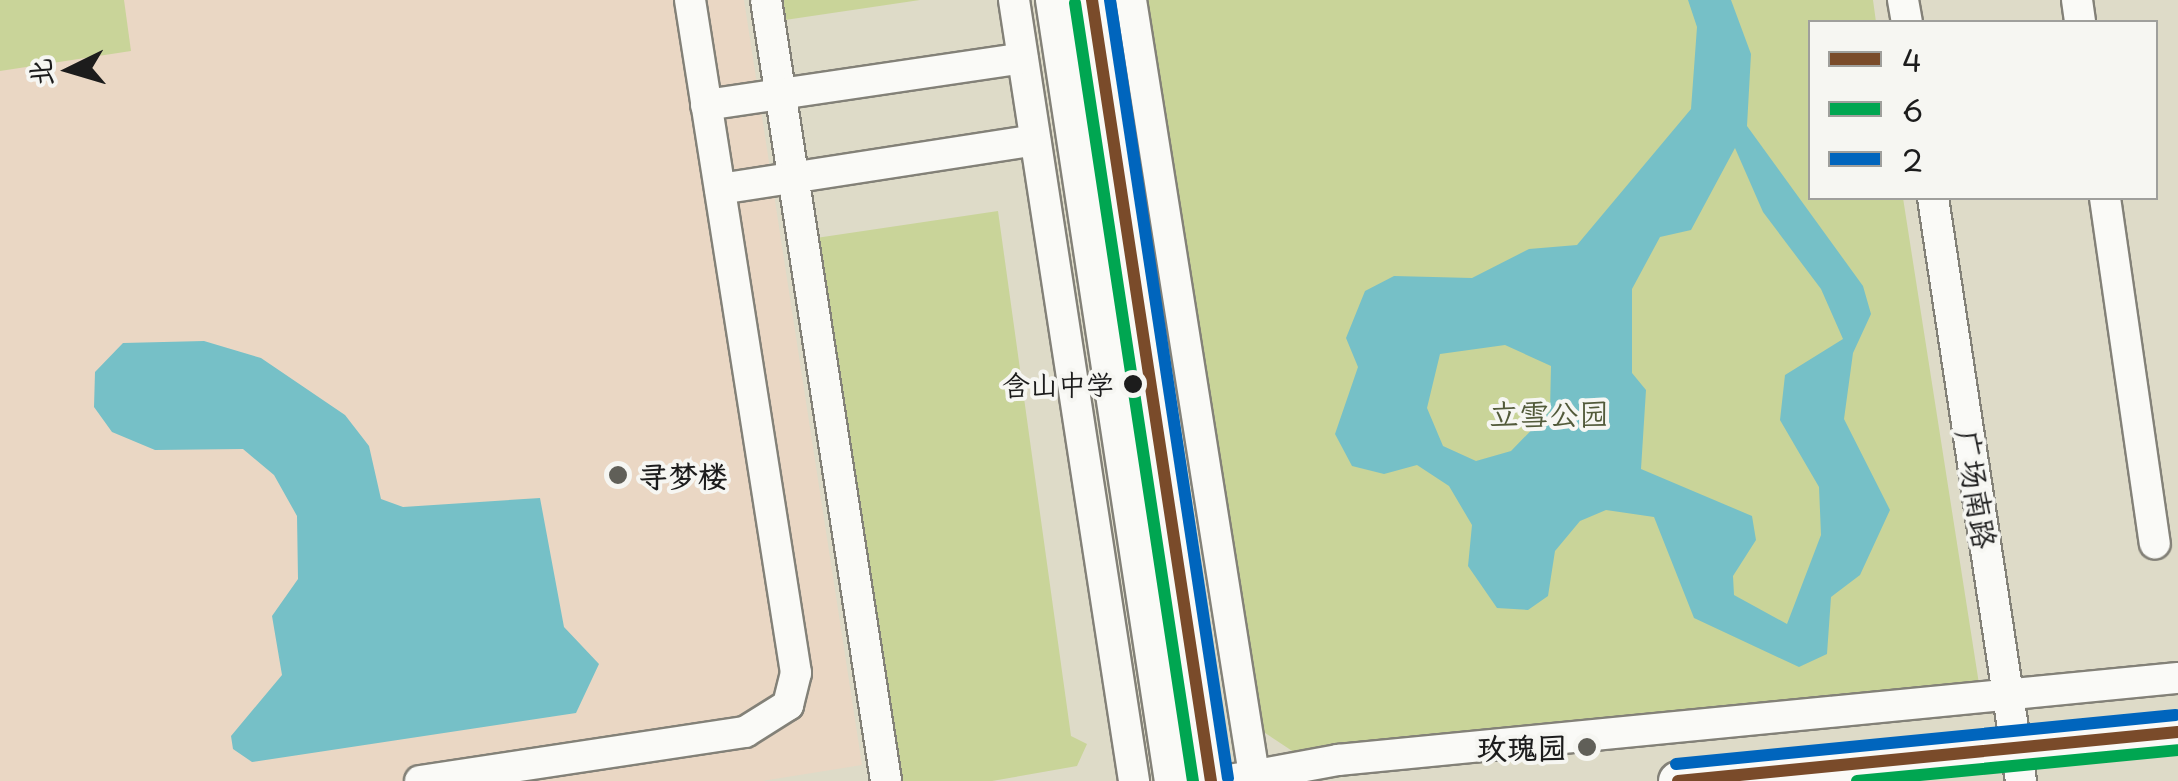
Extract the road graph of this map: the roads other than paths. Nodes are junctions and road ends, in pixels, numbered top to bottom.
1 (690, 0) edge
2 (766, 0) edge
3 (1014, 0) edge
4 (1055, 0) edge
5 (1092, 0) edge
6 (1131, 0) edge
7 (1023, 58) junction
8 (780, 94) junction
9 (706, 104) junction
10 (1036, 140) junction
11 (793, 177) junction
12 (720, 189) junction
13 (1933, 200) edge
14 (2105, 200) edge
15 (2155, 543) dead end
16 (2178, 678) edge
17 (2008, 695) junction
18 (2178, 732) edge
19 (2019, 765) edge
20 (1255, 778) edge
21 (420, 781) edge
22 (886, 781) edge
23 (1134, 781) edge
24 (1174, 781) edge
25 (1211, 781) edge
26 (1224, 781) edge
27 (1678, 781) edge

1 - 9 street
2 - 8 street
3 - 7 street
4 - 24 main road
5 - 25 main road
6 - 20 street
7 - 8 street
7 - 10 street
8 - 9 street
8 - 11 street
9 - 12 street
10 - 11 street
10 - 23 street
11 - 12 street
11 - 22 street
12 - 21 street
13 - 17 street, 广场南路
14 - 15 street
16 - 17 street
17 - 19 street, 广场南路
17 - 20 street
18 - 19 main road
19 - 27 main road
20 - 26 street

